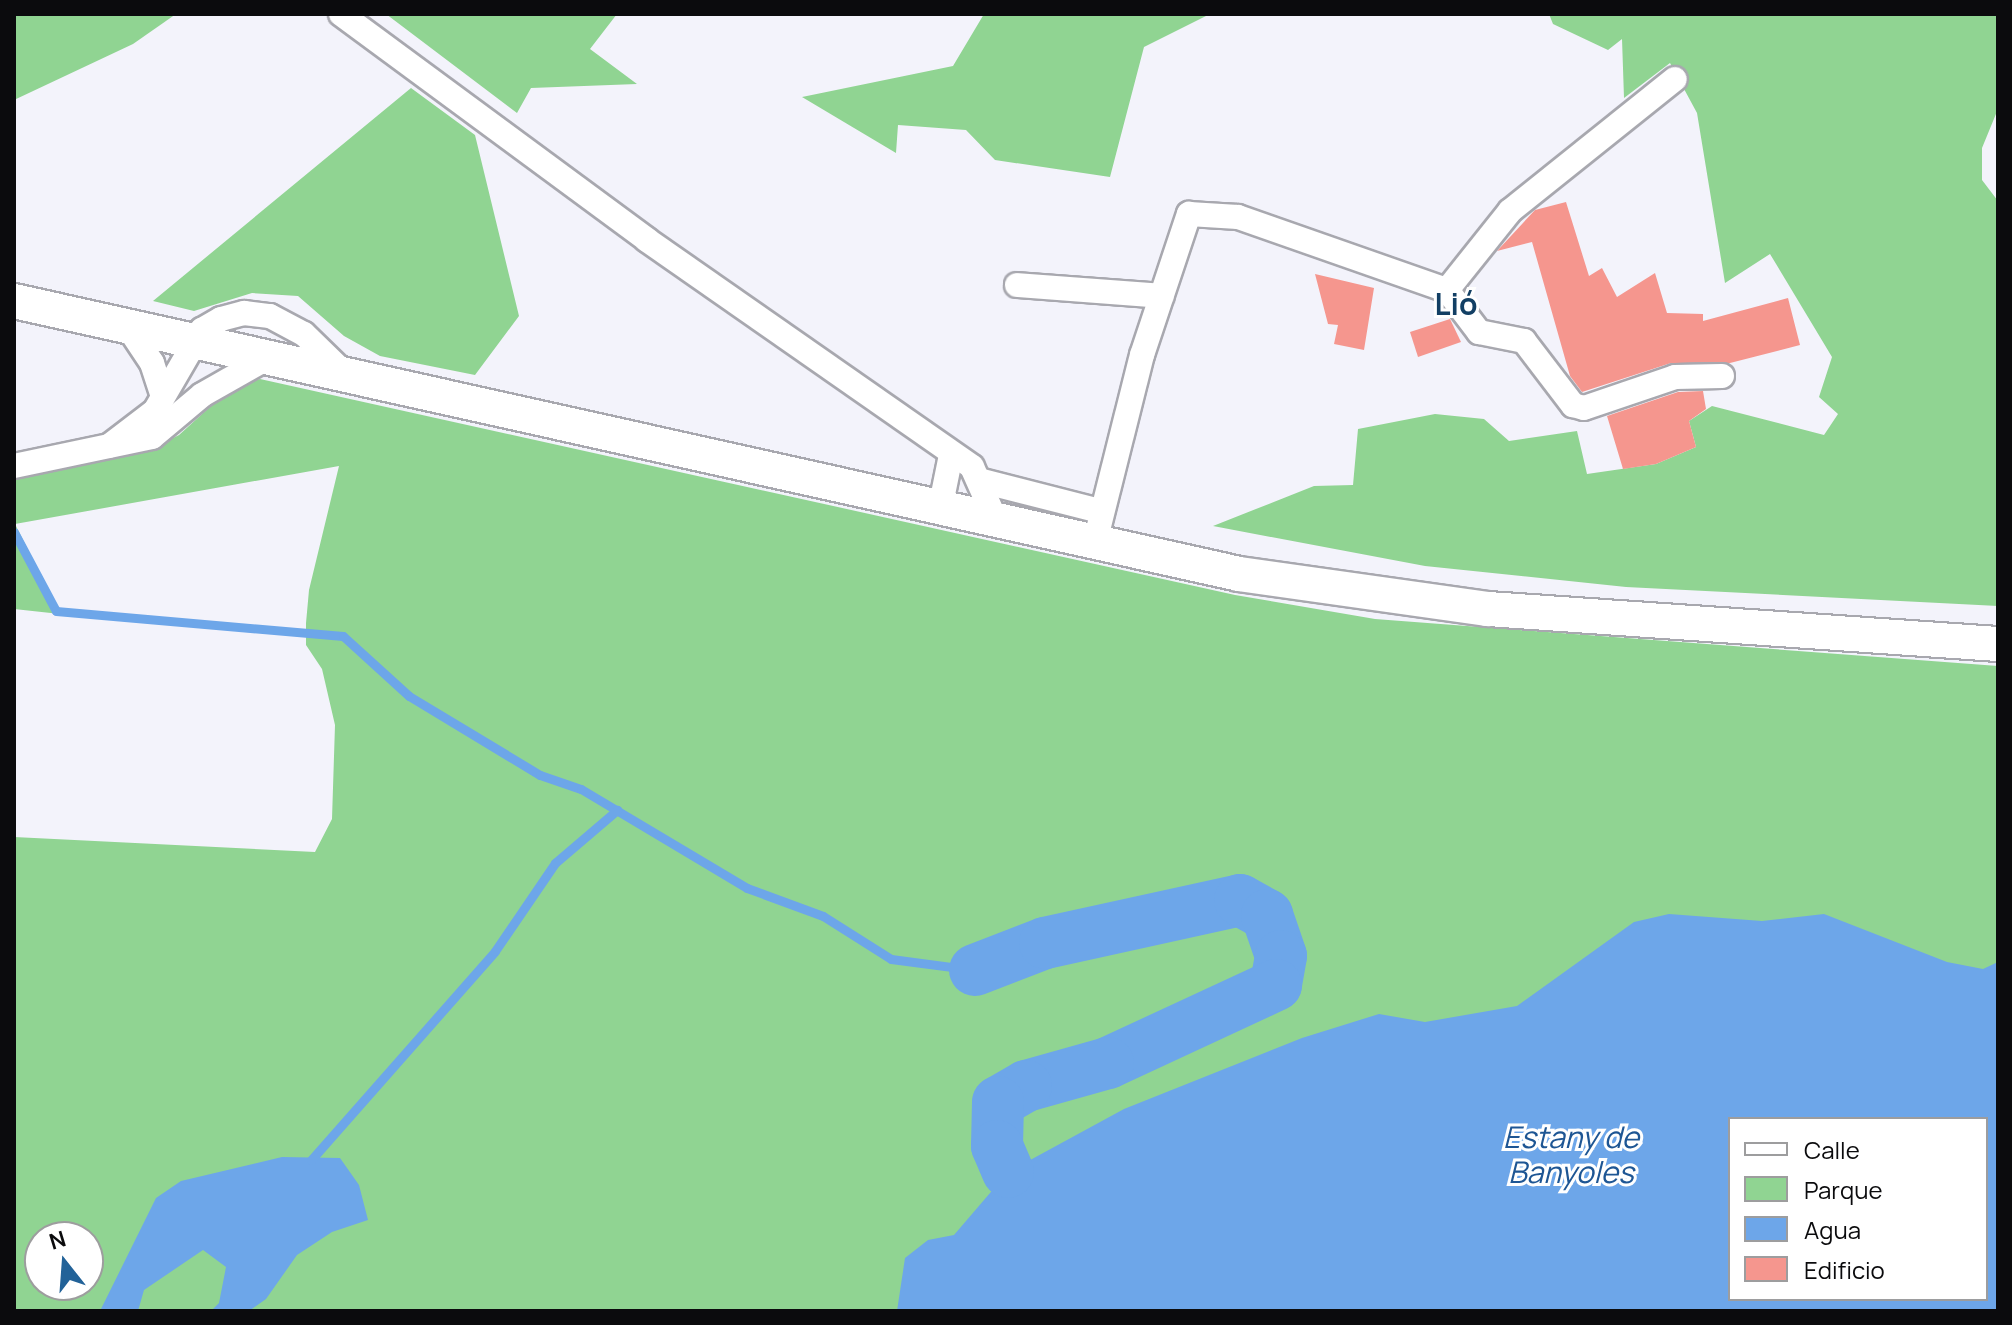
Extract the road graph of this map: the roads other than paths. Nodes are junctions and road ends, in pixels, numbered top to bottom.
1 (341, 14) edge
2 (1675, 79) dead end
3 (1017, 285) dead end
4 (1447, 290) junction
5 (1162, 296) junction
6 (14, 301) edge
7 (128, 327) junction
8 (194, 342) junction
9 (267, 358) junction
10 (347, 376) junction
11 (1722, 376) dead end
12 (162, 394) junction
13 (202, 395) junction
14 (109, 446) junction
15 (951, 455) junction
16 (14, 466) edge
17 (982, 481) junction
18 (940, 509) junction
19 (996, 521) junction
20 (1098, 527) junction
21 (1998, 644) edge

1 - 15 street
2 - 4 street
3 - 5 street
4 - 5 street
4 - 11 street
5 - 20 street
6 - 7 main road
7 - 8 main road
7 - 12 street
8 - 9 main road
8 - 10 street
8 - 12 street
8 - 13 street
9 - 10 main road
9 - 13 street
10 - 18 main road
12 - 14 street
13 - 14 street
14 - 16 street
15 - 17 street
15 - 18 street
17 - 19 street
17 - 20 street
18 - 19 main road
19 - 20 main road
20 - 21 main road

